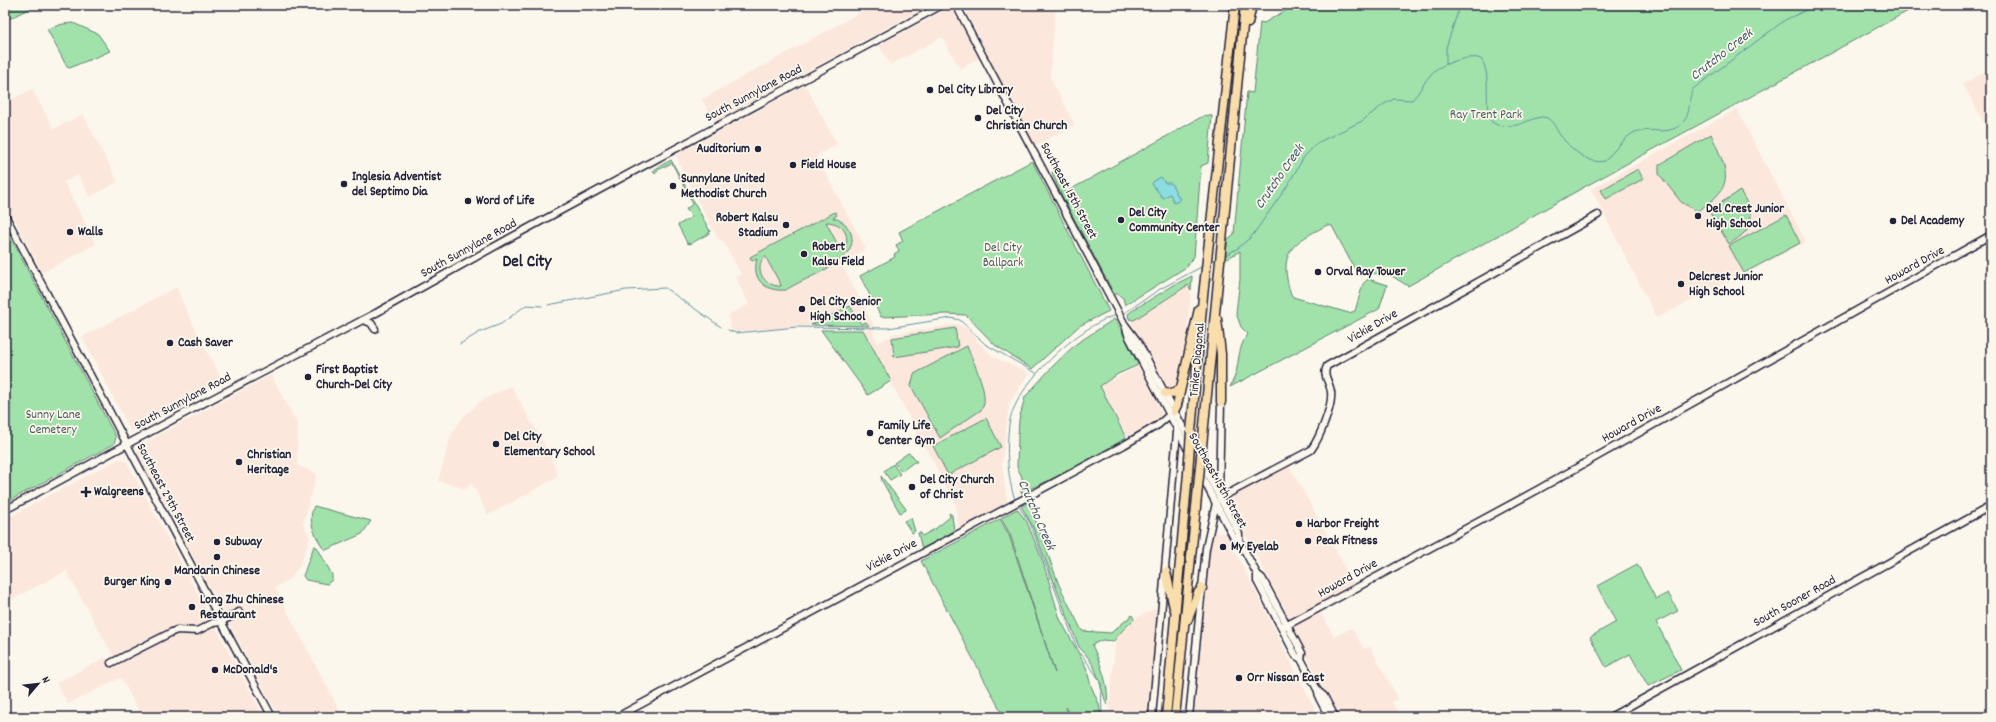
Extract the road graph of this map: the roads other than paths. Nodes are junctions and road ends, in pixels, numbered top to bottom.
1 (942, 5) edge
2 (956, 5) edge
3 (1230, 5) edge
4 (1236, 5) edge
5 (1245, 5) edge
6 (1252, 5) edge
7 (1232, 34) junction
8 (1240, 55) junction
9 (5, 215) edge
10 (1598, 215) dead end
11 (1991, 235) edge
12 (1203, 296) junction
13 (1215, 308) junction
14 (363, 320) junction
15 (375, 329) dead end
16 (1148, 368) junction
17 (1179, 390) junction
18 (1164, 393) junction
19 (1221, 402) joint
20 (1165, 408) junction
21 (1172, 414) junction
22 (1180, 422) junction
23 (1158, 425) junction
24 (1177, 432) junction
25 (127, 444) junction
26 (1218, 468) junction
27 (1209, 476) junction
28 (1218, 499) junction
29 (1991, 506) edge
30 (5, 510) edge
31 (1223, 516) junction
32 (1211, 523) junction
33 (1239, 540) junction
34 (1166, 572) junction
35 (1202, 588) junction
36 (239, 612) dead end
37 (1176, 614) junction
38 (221, 622) junction
39 (1284, 627) junction
40 (1184, 629) junction
41 (111, 663) dead end
42 (1318, 692) junction
43 (272, 717) edge
44 (617, 717) edge
45 (1152, 717) edge
46 (1166, 717) edge
47 (1175, 717) edge
48 (1189, 717) edge
49 (1329, 717) edge
50 (1335, 717) edge
51 (1610, 717) edge

1 - 14 main road, South Sunnylane Road
2 - 16 main road, Southeast 15th Street
3 - 7 highway
4 - 7 highway, Tinker Diagonal
5 - 8 highway, Tinker Diagonal
6 - 8 highway
7 - 12 highway, Tinker Diagonal
8 - 13 highway, Tinker Diagonal
9 - 25 main road, Southeast 29th Street
10 - 28 main road, Vickie Drive
11 - 39 main road, Howard Drive
12 - 17 highway
12 - 37 highway, Tinker Diagonal, bridge
13 - 19 highway
13 - 40 highway, Tinker Diagonal, bridge
14 - 15 main road
14 - 25 main road, South Sunnylane Road
16 - 18 main road, Southeast 15th Street
16 - 20 main road, Southeast 15th Street
17 - 18 highway
17 - 21 highway
18 - 21 main road, Southeast 15th Street
19 - 26 main road, Tinker Diagonal
20 - 21 main road, Southeast 15th Street
20 - 23 main road
21 - 22 main road, Southeast 15th Street
21 - 23 main road, Vickie Drive
21 - 24 main road, Southeast 15th Street
22 - 24 main road
22 - 27 main road, Southeast 15th Street
23 - 44 main road, Vickie Drive
24 - 28 main road, Southeast 15th Street
24 - 34 main road
25 - 30 main road, South Sunnylane Road
25 - 38 main road, Southeast 29th Street
26 - 27 main road
26 - 28 main road, Tinker Diagonal
27 - 28 main road, Southeast 15th Street
28 - 31 main road, Southeast 15th Street
28 - 32 main road, Tinker Diagonal
28 - 33 main road, Southeast 15th Street
29 - 51 main road, South Sooner Road
31 - 32 main road
31 - 33 main road, Southeast 15th Street
32 - 35 main road, Tinker Diagonal
33 - 39 main road, Southeast 15th Street
34 - 37 highway
34 - 45 main road
35 - 40 highway
35 - 48 main road, Tinker Diagonal
36 - 38 main road
37 - 46 highway, Tinker Diagonal
38 - 41 main road
38 - 43 main road, Southeast 29th Street
39 - 42 main road, Southeast 15th Street
40 - 47 highway, Tinker Diagonal
42 - 49 main road, Southeast 15th Street
42 - 50 main road, Southeast 15th Street

